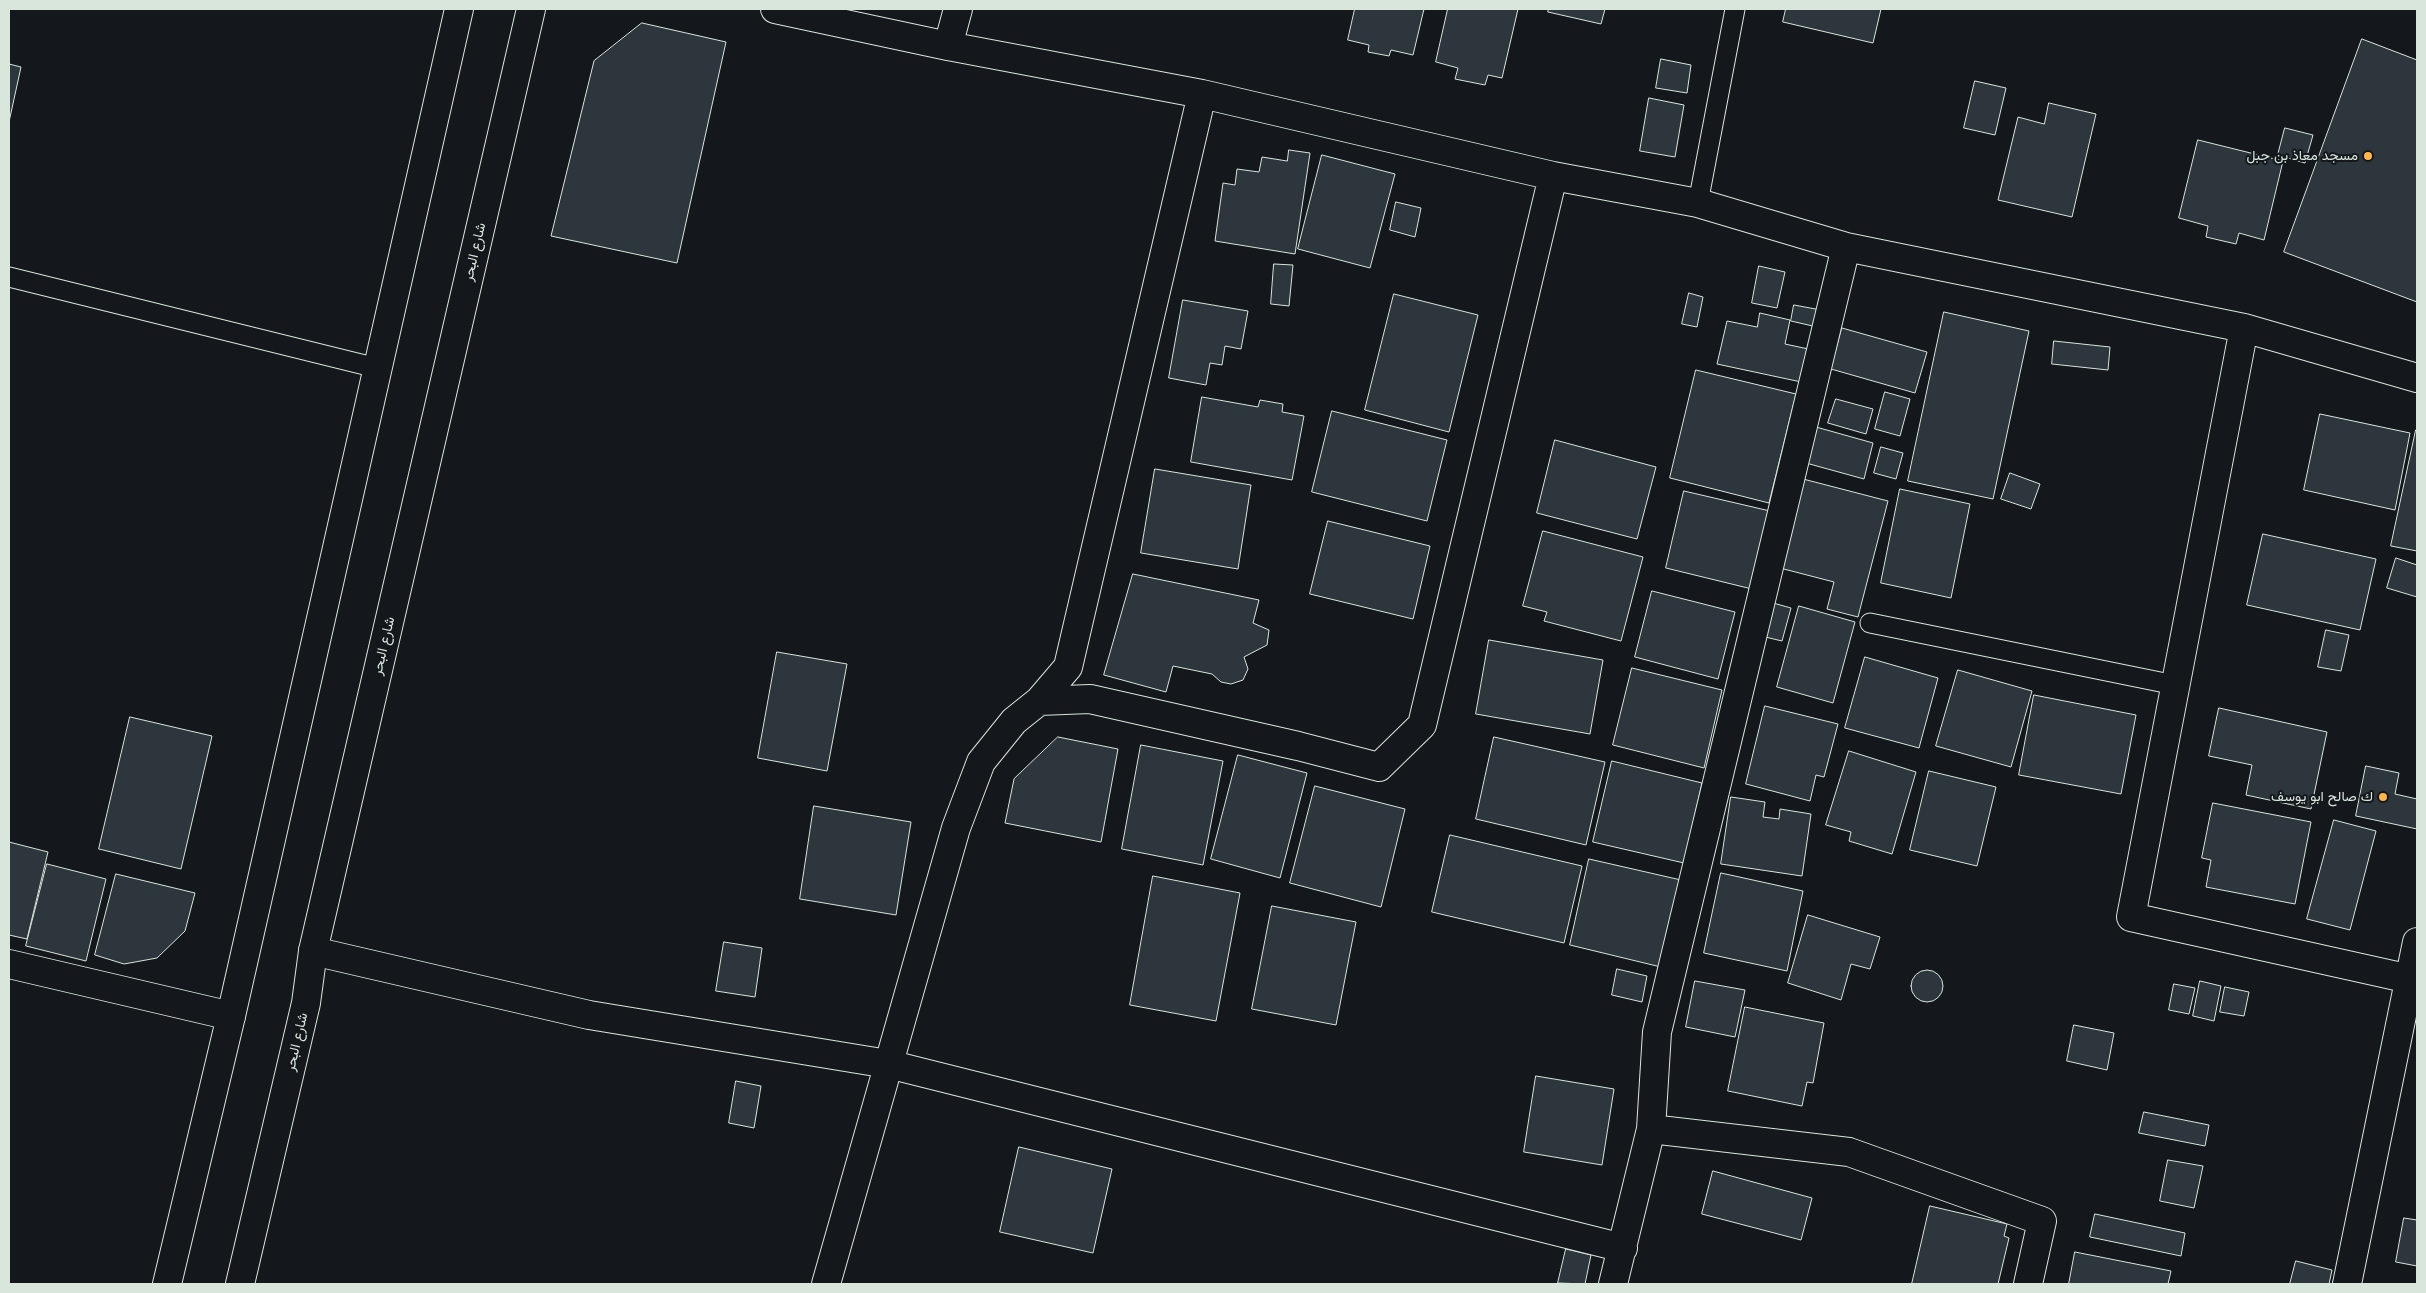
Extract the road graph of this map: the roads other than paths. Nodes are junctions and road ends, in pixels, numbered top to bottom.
1 (458, 9) edge
2 (531, 9) edge
3 (775, 9) edge
4 (958, 9) edge
5 (1735, 9) edge
6 (948, 46) junction
7 (1202, 94) junction
8 (1553, 176) junction
9 (1698, 203) junction
10 (1846, 247) junction
11 (9, 277) edge
12 (2244, 328) junction
13 (377, 368) junction
14 (2417, 378) edge
15 (1870, 623) dead end
16 (2175, 685) junction
17 (1039, 702) junction
18 (2417, 942) edge
19 (313, 951) junction
20 (9, 964) edge
21 (2410, 979) junction
22 (232, 1016) junction
23 (888, 1064) junction
24 (1651, 1129) junction
25 (1623, 1248) junction
26 (167, 1284) edge
27 (240, 1284) edge
28 (826, 1284) edge
29 (1614, 1284) edge
30 (2028, 1284) edge
31 (2347, 1284) edge

1 - 13 street
2 - 19 street, شارع البحر
3 - 6 street
4 - 6 street
5 - 9 lane
6 - 7 street
7 - 8 street
7 - 17 street
8 - 9 street
8 - 17 street
9 - 10 street
10 - 12 street
10 - 24 street
11 - 13 lane
12 - 14 street
12 - 16 street
13 - 22 street
15 - 16 lane
16 - 21 street
17 - 23 street
18 - 21 street
19 - 23 street
19 - 27 street, شارع البحر
20 - 22 street
21 - 31 street
22 - 26 street
23 - 25 street
23 - 28 street
24 - 25 street
24 - 30 street
25 - 29 street

